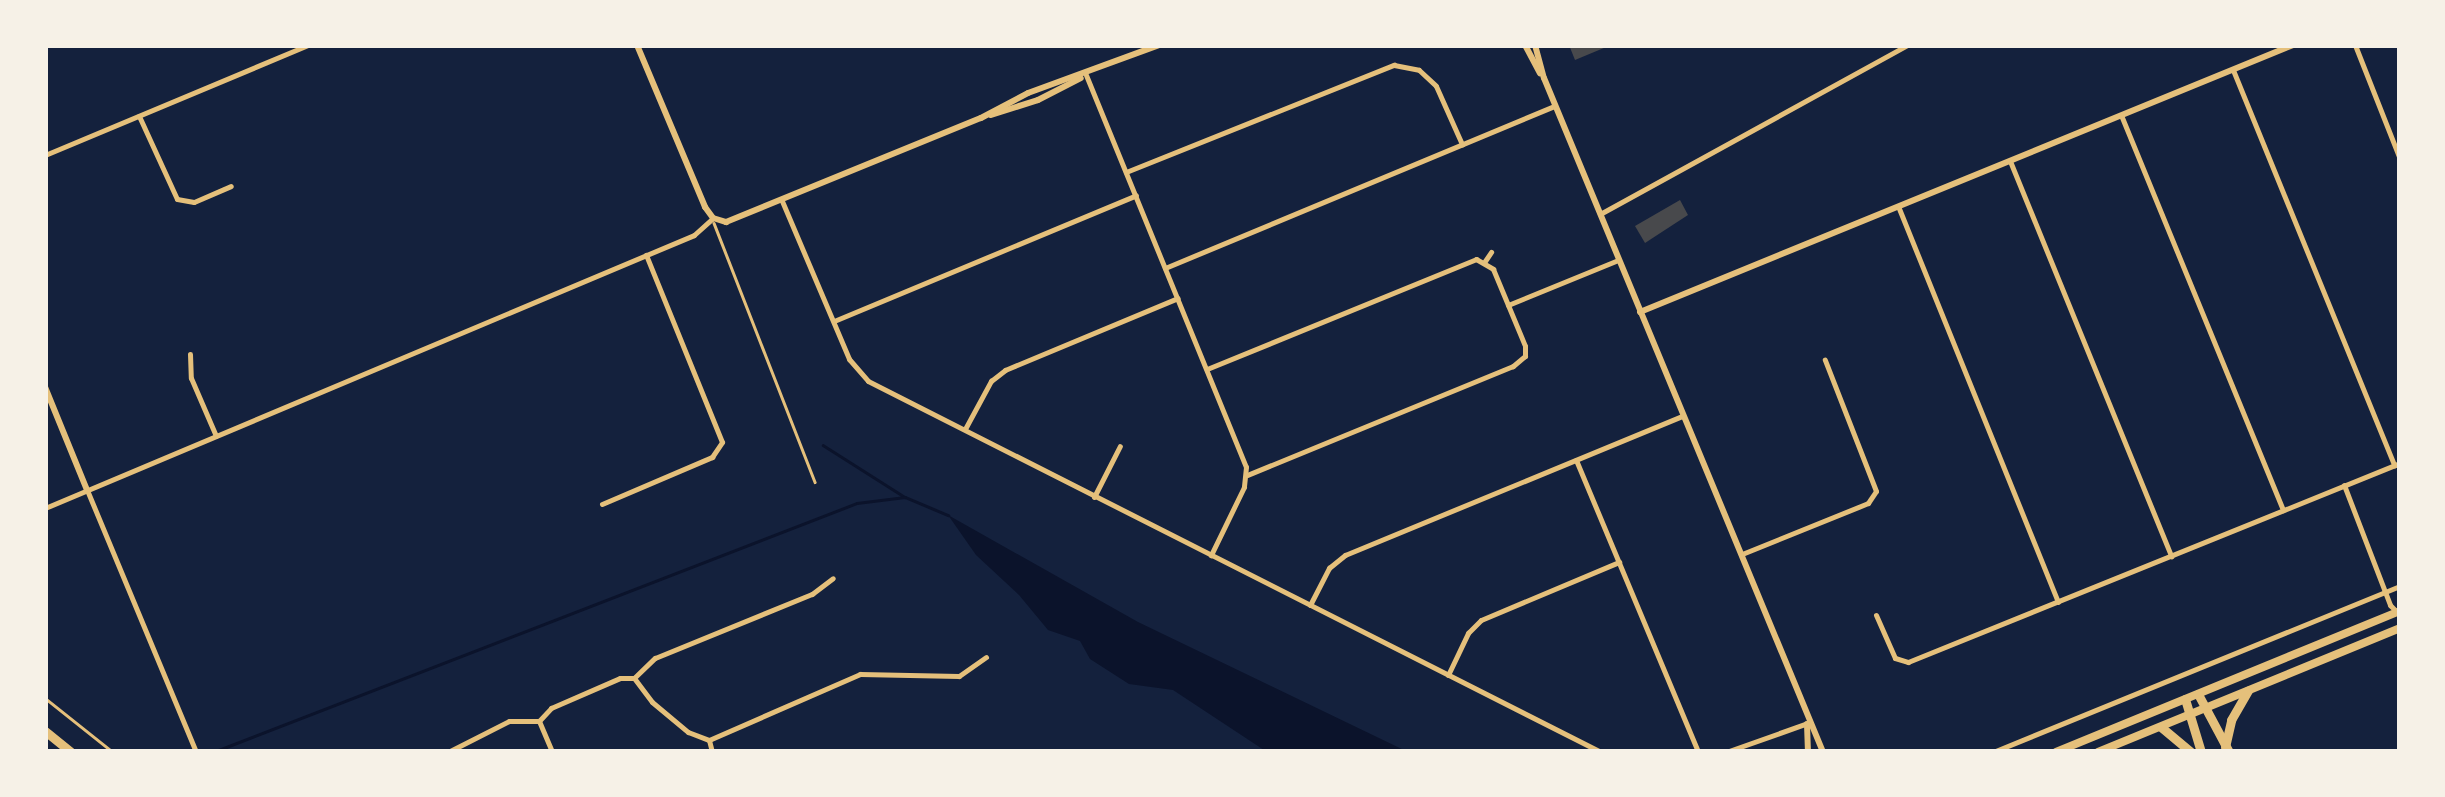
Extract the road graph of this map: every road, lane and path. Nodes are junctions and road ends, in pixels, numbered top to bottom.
1 (308, 45) edge
2 (637, 45) edge
3 (1525, 45) edge
4 (1536, 45) edge
5 (1908, 45) edge
6 (2293, 45) edge
7 (2355, 45) edge
8 (1153, 46) edge
9 (2232, 70) junction
10 (1086, 75) junction
11 (1544, 78) junction
12 (1555, 106) junction
13 (2121, 115) junction
14 (139, 116) junction
15 (2400, 128) edge
16 (2390, 132) junction
17 (1463, 146) junction
18 (45, 156) edge
19 (2400, 159) edge
20 (2010, 161) junction
21 (1126, 172) junction
22 (231, 186) dead end
23 (1136, 195) junction
24 (782, 200) junction
25 (1898, 206) junction
26 (1600, 214) junction
27 (713, 218) junction
28 (1491, 252) dead end
29 (646, 255) junction
30 (1618, 260) junction
31 (1485, 261) junction
32 (1166, 268) junction
33 (1178, 298) junction
34 (1508, 305) junction
35 (1640, 312) junction
36 (833, 322) junction
37 (190, 354) dead end
38 (1525, 356) junction
39 (1825, 360) dead end
40 (1534, 361) dead end
41 (1208, 369) junction
42 (45, 386) edge
43 (1683, 416) junction
44 (965, 430) junction
45 (216, 436) junction
46 (1120, 446) dead end
47 (1576, 460) junction
48 (2397, 464) edge
49 (1247, 475) junction
50 (815, 482) dead end
51 (2344, 485) junction
52 (88, 490) junction
53 (1094, 497) junction
54 (602, 504) dead end
55 (45, 508) edge
56 (2283, 510) junction
57 (1742, 554) junction
58 (1211, 555) junction
59 (2171, 556) junction
60 (1619, 562) junction
61 (833, 578) dead end
62 (2400, 586) edge
63 (2389, 590) junction
64 (2400, 597) edge
65 (2058, 602) junction
66 (1310, 605) junction
67 (2399, 613) edge
68 (1876, 615) dead end
69 (2400, 628) edge
70 (986, 657) dead end
71 (1448, 674) junction
72 (634, 678) junction
73 (2248, 691) junction
74 (2198, 694) junction
75 (45, 698) edge
76 (2185, 699) junction
77 (2204, 709) junction
78 (2191, 714) junction
79 (539, 721) junction
80 (1808, 723) junction
81 (2161, 726) junction
82 (45, 731) edge
83 (710, 740) junction
84 (2228, 749) edge
85 (70, 752) edge
86 (112, 752) edge
87 (196, 752) edge
88 (448, 752) edge
89 (552, 752) edge
90 (712, 752) edge
91 (1601, 752) edge
92 (1698, 752) edge
93 (1726, 752) edge
94 (1808, 752) edge
95 (1822, 752) edge
96 (1994, 752) edge
97 (2056, 752) edge
98 (2098, 752) edge
99 (2191, 752) edge
100 (2201, 752) edge

1 - 14 street
2 - 27 street
3 - 11 street
4 - 11 street
5 - 26 street
6 - 9 street
7 - 16 street
8 - 10 street
9 - 13 street
9 - 48 street
10 - 21 street
10 - 24 street
11 - 12 street
12 - 17 street
12 - 26 street
13 - 20 street
13 - 56 street
14 - 18 street
14 - 22 street
15 - 16 street
16 - 19 street
17 - 21 street
17 - 32 street
20 - 25 street
20 - 59 street
21 - 23 street
23 - 32 street
23 - 36 street
24 - 27 street
24 - 36 street
25 - 35 street
25 - 65 street
26 - 30 street
27 - 29 street
27 - 50 lane
28 - 31 street
29 - 45 street
29 - 54 street
30 - 34 street
30 - 35 street
31 - 34 street
31 - 41 street
32 - 33 street
33 - 41 street
33 - 44 street
34 - 38 street
35 - 43 street
36 - 44 street
37 - 45 street
38 - 40 street
38 - 49 street
39 - 57 street
41 - 49 street
42 - 52 street
43 - 47 street
43 - 57 street
44 - 53 street
45 - 52 street
46 - 53 street
47 - 60 street
47 - 66 street
48 - 51 street
49 - 58 street
51 - 56 street
51 - 63 street
52 - 55 street
52 - 87 street
53 - 58 street
56 - 59 street
57 - 80 street
58 - 66 street
59 - 65 street
60 - 71 street
60 - 92 street
61 - 72 street
62 - 63 street
63 - 64 street
63 - 67 street
63 - 96 street
65 - 68 street
66 - 71 street
67 - 74 main road
69 - 73 main road
70 - 83 street
71 - 91 street
72 - 79 street
72 - 83 street
73 - 77 main road
73 - 84 highway
74 - 76 main road
74 - 77 highway
75 - 86 path
76 - 78 highway
76 - 97 main road
77 - 78 main road
77 - 84 highway
78 - 81 main road
78 - 100 highway
79 - 88 street
79 - 89 street
80 - 93 street
80 - 94 street
80 - 95 street
81 - 98 main road
81 - 99 highway
82 - 85 highway
83 - 90 street

